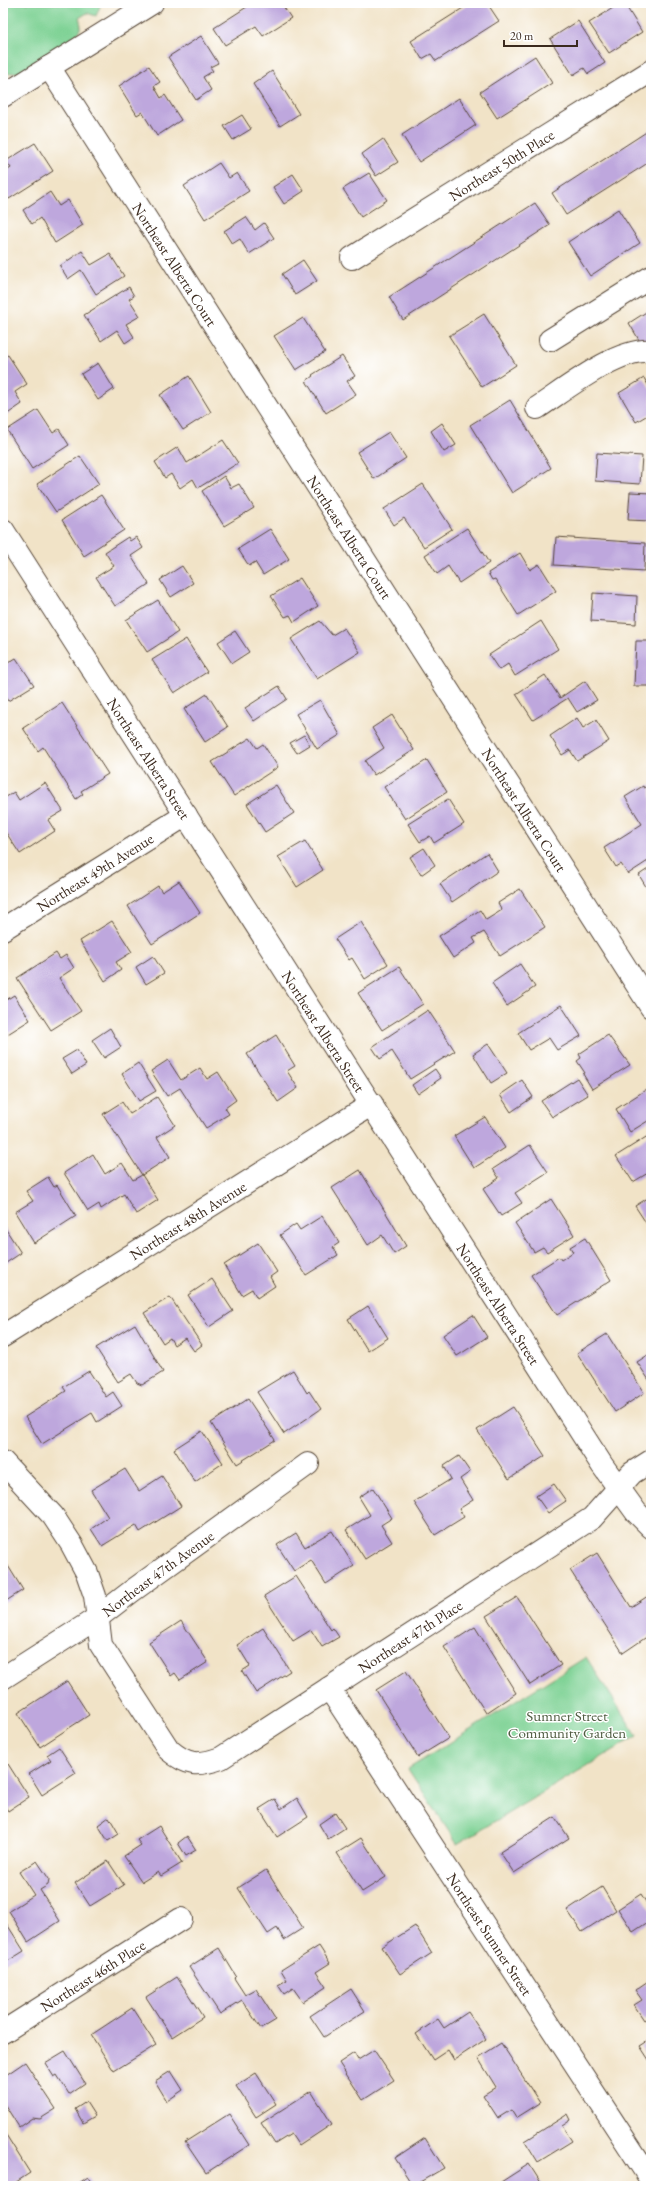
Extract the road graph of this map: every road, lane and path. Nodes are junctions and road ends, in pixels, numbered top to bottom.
1 (152, 3) edge
2 (49, 67) junction
3 (651, 71) edge
4 (3, 96) edge
5 (352, 258) dead end
6 (651, 277) edge
7 (550, 340) dead end
8 (651, 351) edge
9 (537, 408) dead end
10 (3, 530) edge
11 (186, 815) junction
12 (3, 929) edge
13 (651, 1007) edge
14 (372, 1104) junction
15 (3, 1336) edge
16 (651, 1461) edge
17 (3, 1462) edge
18 (308, 1464) dead end
19 (618, 1489) junction
20 (651, 1527) edge
21 (97, 1618) junction
22 (3, 1678) edge
23 (329, 1688) junction
24 (181, 1919) dead end
25 (3, 2032) edge
26 (651, 2180) edge

1 - 2 street
2 - 4 street
2 - 13 street, Northeast Alberta Court
3 - 5 street, Northeast 50th Place
6 - 7 street
8 - 9 street
10 - 11 street, Northeast Alberta Street
11 - 12 street, Northeast 49th Avenue
11 - 14 street, Northeast Alberta Street
14 - 15 street, Northeast 48th Avenue
14 - 19 street, Northeast Alberta Street
16 - 19 street
17 - 21 street
18 - 21 street, Northeast 47th Avenue
19 - 20 street, Northeast Alberta Street
19 - 23 street, Northeast 47th Place
21 - 22 street, Northeast 47th Avenue
21 - 23 street, Northeast 47th Place
23 - 26 street, Northeast Sumner Street
24 - 25 street, Northeast 46th Place

